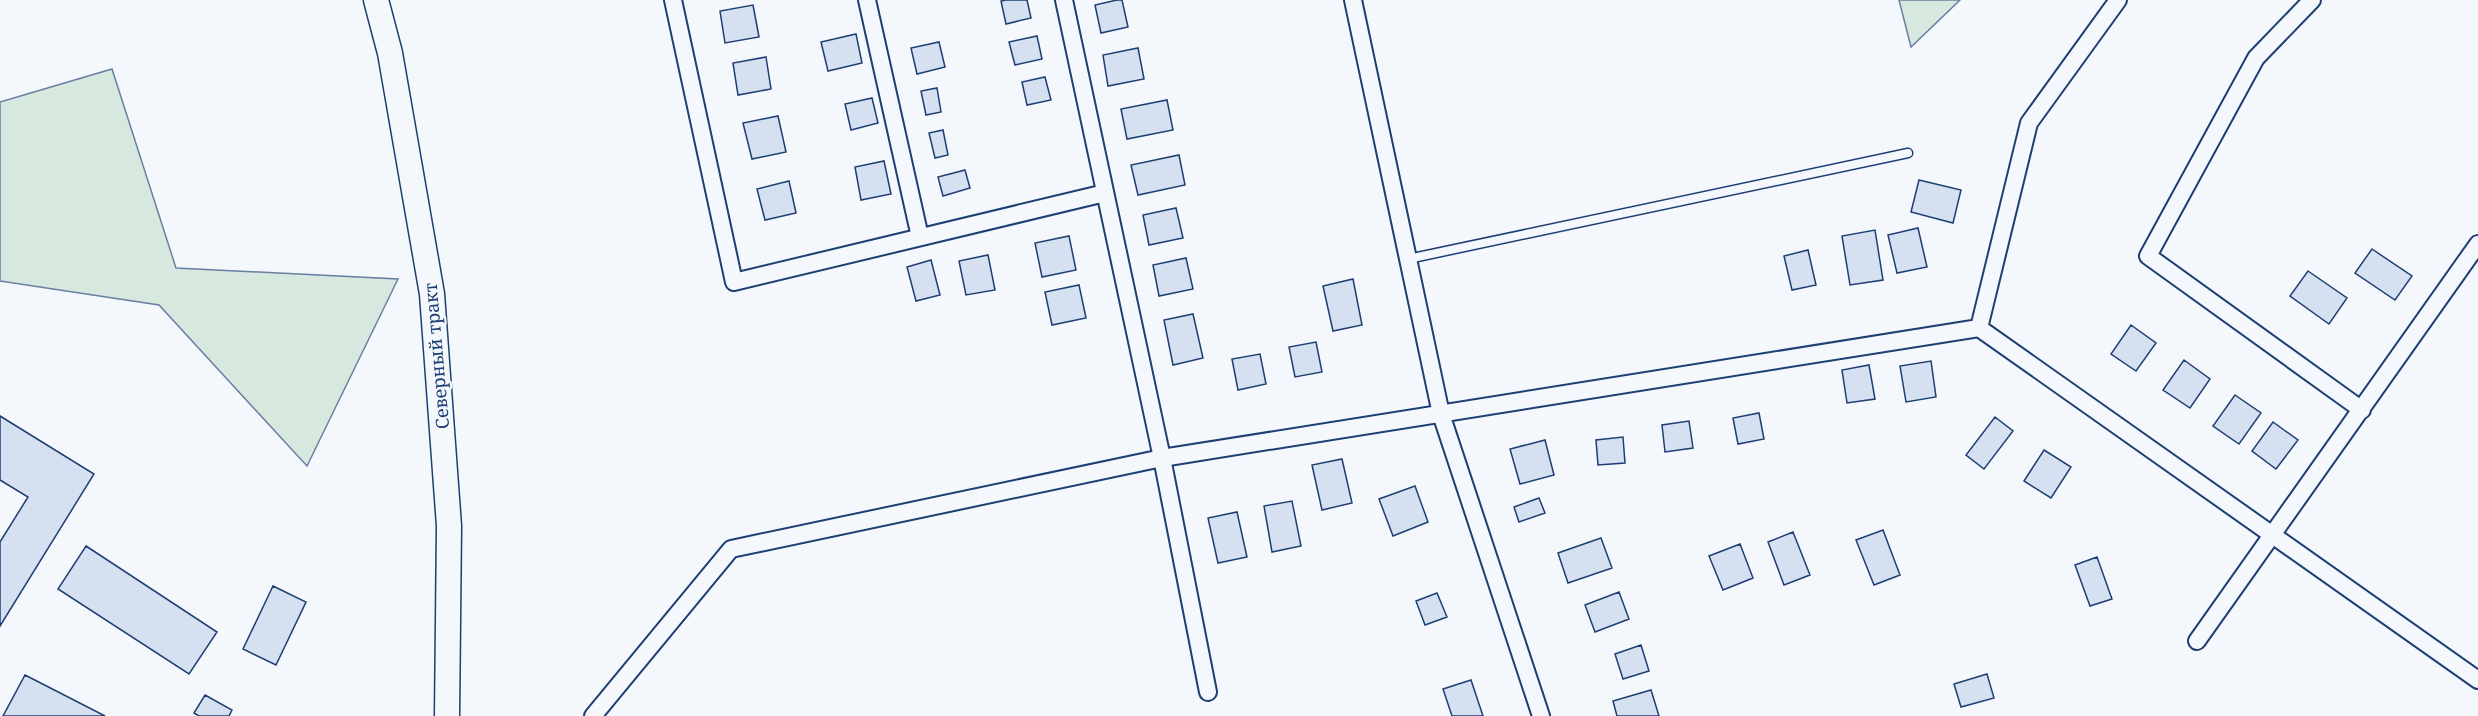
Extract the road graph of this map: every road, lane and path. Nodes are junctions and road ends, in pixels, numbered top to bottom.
1 (376, 0) edge
2 (673, 0) edge
3 (867, 0) edge
4 (1064, 0) edge
5 (1353, 0) edge
6 (2118, 0) edge
7 (2312, 0) edge
8 (1908, 153) dead end
9 (1105, 193) junction
10 (920, 237) junction
11 (2478, 244) edge
12 (1408, 259) junction
13 (1979, 328) junction
14 (2362, 410) junction
15 (1441, 414) junction
16 (1162, 458) junction
17 (2272, 535) junction
18 (2197, 641) dead end
19 (2478, 681) edge
20 (1208, 692) dead end
21 (447, 716) edge
22 (593, 716) edge
23 (1541, 716) edge

1 - 21 main road, Северный тракт
2 - 10 street
3 - 10 street
4 - 9 street
5 - 12 street
6 - 13 street
7 - 14 street
8 - 12 lane
9 - 10 street
9 - 16 street
11 - 14 street
12 - 15 street
13 - 15 street
13 - 17 street
14 - 17 street
15 - 16 street
15 - 23 street
16 - 20 street
16 - 22 street
17 - 18 street
17 - 19 street

